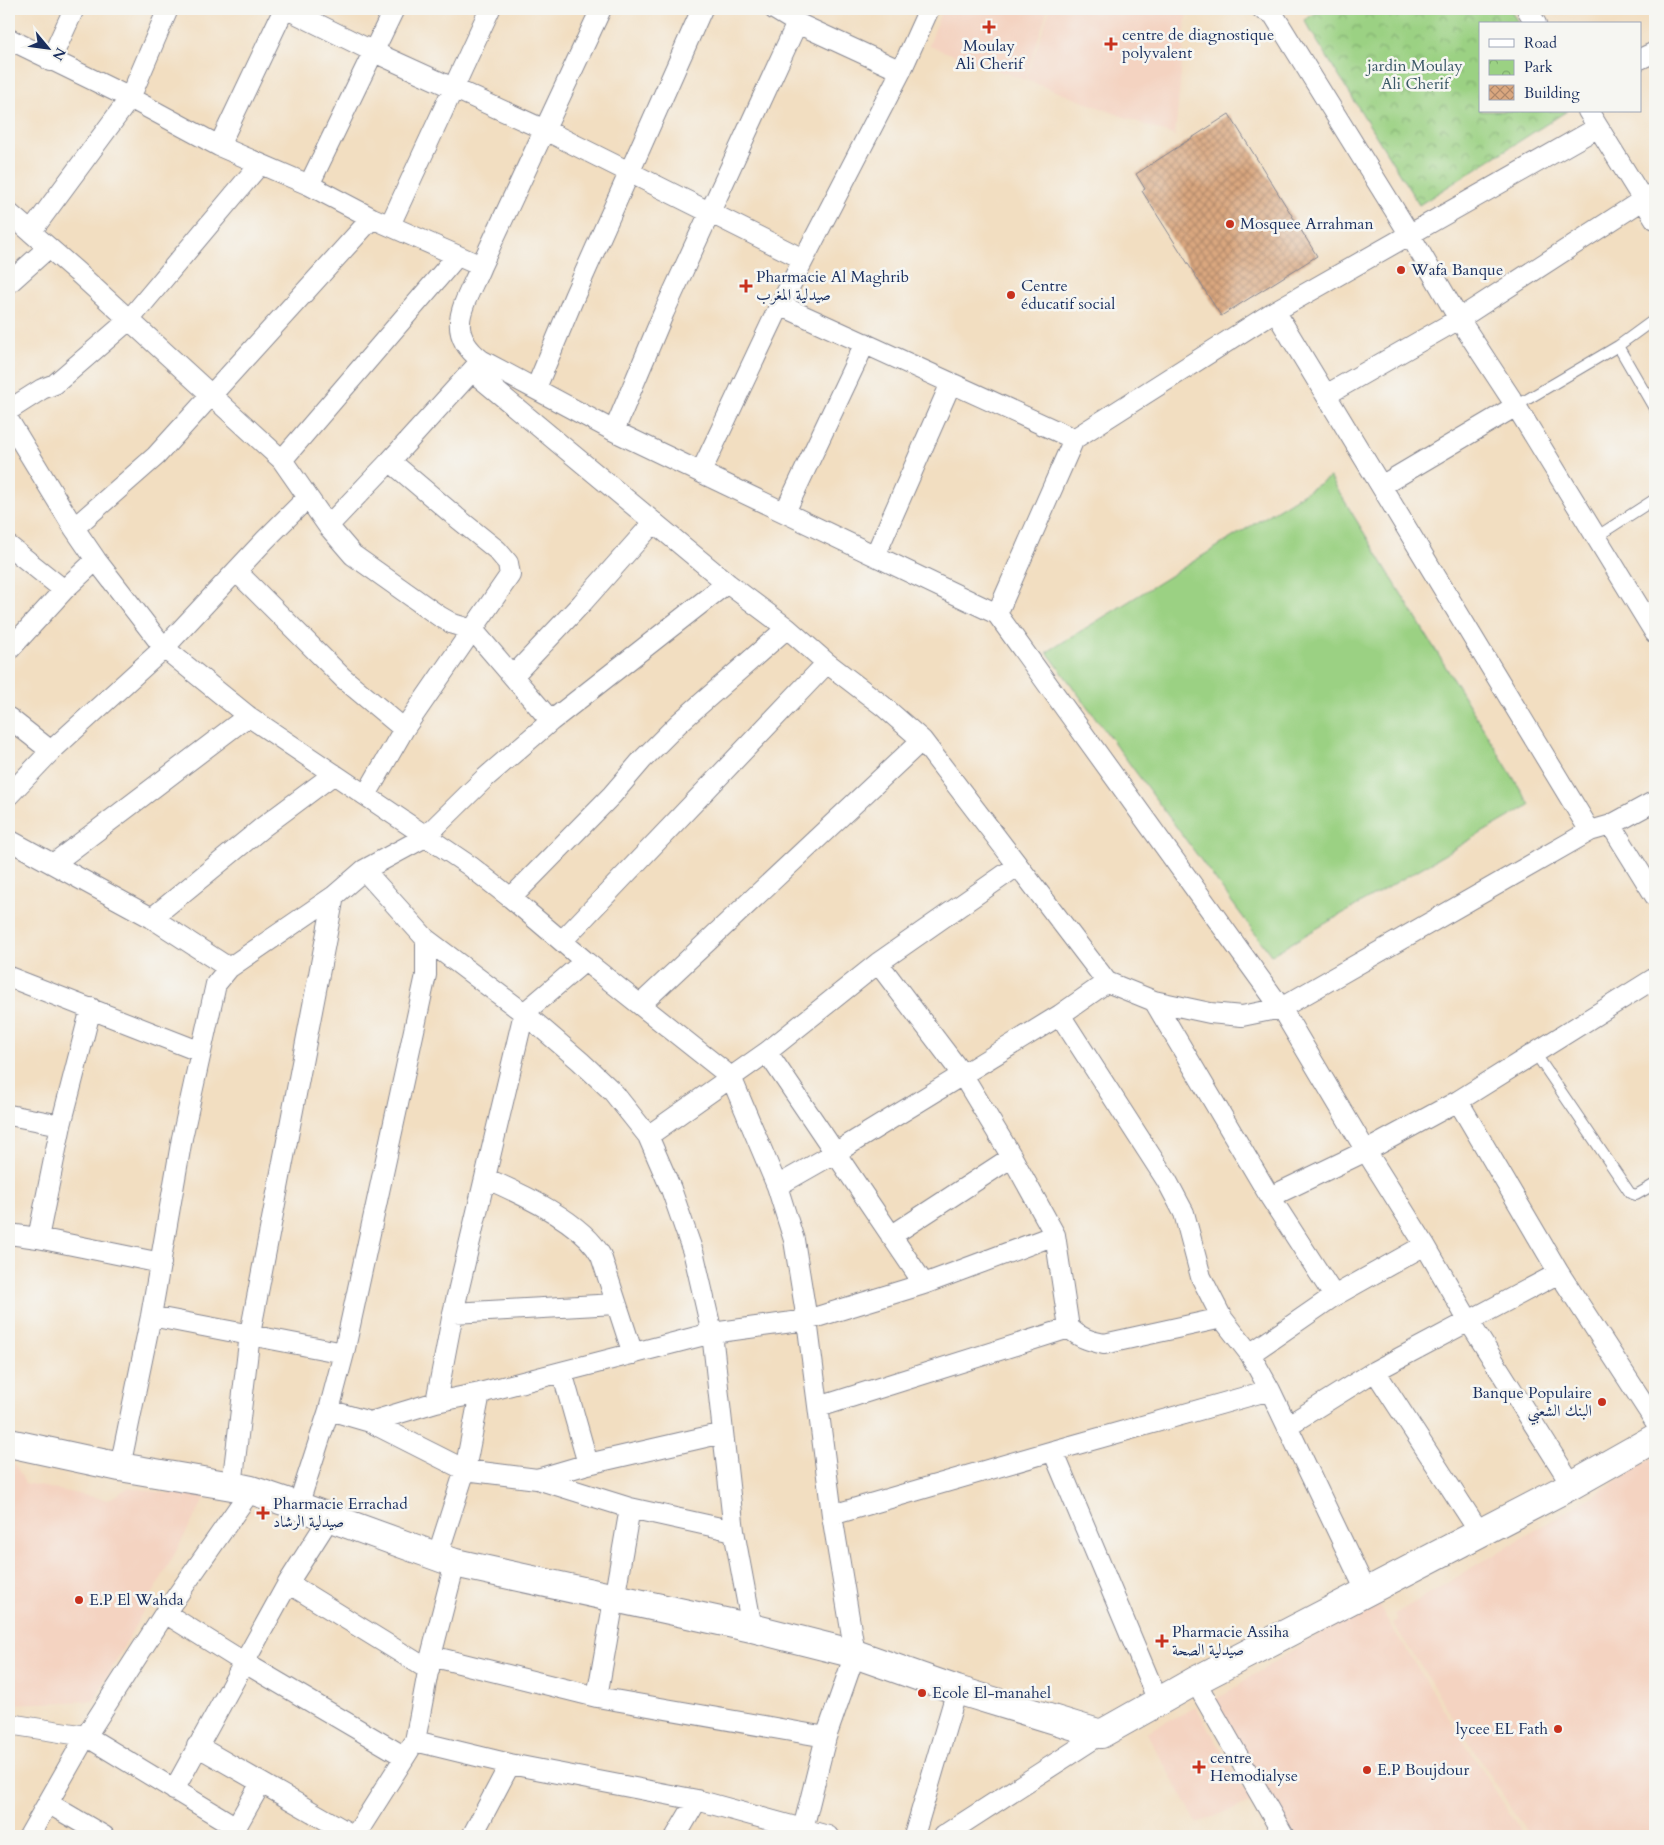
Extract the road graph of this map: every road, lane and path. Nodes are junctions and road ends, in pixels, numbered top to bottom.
1 (74, 9) edge
2 (168, 9) edge
3 (286, 9) edge
4 (394, 9) edge
5 (490, 9) edge
6 (601, 9) edge
7 (702, 9) edge
8 (774, 9) edge
9 (929, 9) edge
10 (1527, 9) edge
11 (1273, 11) edge
12 (1535, 22) edge
13 (797, 23) junction
14 (9, 39) edge
15 (374, 52) junction
16 (1655, 52) edge
17 (1642, 58) edge
18 (50, 61) junction
19 (901, 71) junction
20 (453, 87) junction
21 (130, 98) junction
22 (1592, 119) edge
23 (545, 130) junction
24 (219, 146) junction
25 (260, 164) junction
26 (629, 173) junction
27 (309, 185) junction
28 (1649, 196) edge
29 (9, 213) edge
30 (710, 214) junction
31 (1655, 218) edge
32 (381, 221) junction
33 (31, 232) junction
34 (1410, 235) junction
35 (48, 248) junction
36 (457, 256) junction
37 (803, 259) junction
38 (481, 266) junction
39 (9, 283) edge
40 (780, 305) junction
41 (1275, 311) junction
42 (1459, 319) junction
43 (1655, 319) edge
44 (129, 320) junction
45 (865, 344) junction
46 (1618, 346) junction
47 (477, 365) junction
48 (951, 383) junction
49 (536, 388) junction
50 (1326, 395) junction
51 (211, 396) junction
52 (1516, 406) junction
53 (9, 410) edge
54 (1655, 410) edge
55 (9, 421) edge
56 (614, 432) junction
57 (1074, 439) junction
58 (282, 460) junction
59 (390, 461) junction
60 (701, 472) junction
61 (1381, 486) junction
62 (307, 498) junction
63 (1655, 499) edge
64 (785, 512) junction
65 (654, 522) junction
66 (328, 526) junction
67 (74, 528) junction
68 (1596, 537) junction
69 (9, 546) edge
70 (875, 556) junction
71 (96, 560) junction
72 (236, 571) junction
73 (727, 583) junction
74 (64, 590) junction
75 (997, 614) junction
76 (787, 628) junction
77 (472, 630) junction
78 (1655, 633) edge
79 (164, 648) junction
80 (9, 650) edge
81 (827, 663) junction
82 (513, 676) junction
83 (248, 716) junction
84 (9, 718) edge
85 (551, 721) junction
86 (404, 729) junction
87 (922, 740) junction
88 (51, 751) junction
89 (334, 774) junction
90 (366, 795) junction
91 (9, 796) edge
92 (1655, 801) edge
93 (1611, 825) junction
94 (1590, 831) junction
95 (426, 836) junction
96 (9, 840) edge
97 (53, 864) junction
98 (1017, 866) junction
99 (364, 870) junction
100 (334, 896) junction
101 (1655, 896) edge
102 (511, 898) junction
103 (152, 918) junction
104 (426, 939) junction
105 (562, 941) junction
106 (585, 961) junction
107 (878, 963) junction
108 (229, 968) junction
109 (9, 976) edge
110 (1655, 978) edge
111 (1107, 982) junction
112 (1154, 1001) junction
113 (641, 1004) junction
114 (91, 1008) junction
115 (1281, 1008) junction
116 (524, 1013) junction
117 (1060, 1015) junction
118 (201, 1052) junction
119 (767, 1052) junction
120 (1535, 1053) junction
121 (962, 1074) junction
122 (731, 1077) junction
123 (1458, 1101) junction
124 (9, 1115) edge
125 (61, 1126) junction
126 (648, 1136) junction
127 (1366, 1151) junction
128 (835, 1154) junction
129 (1012, 1157) junction
130 (485, 1178) junction
131 (1655, 1184) edge
132 (777, 1186) junction
133 (1270, 1197) junction
134 (9, 1234) edge
135 (1055, 1235) junction
136 (891, 1236) junction
137 (38, 1238) junction
138 (1425, 1246) junction
139 (161, 1263) junction
140 (1559, 1273) junction
141 (924, 1284) junction
142 (1334, 1296) junction
143 (616, 1304) junction
144 (453, 1313) junction
145 (152, 1316) junction
146 (1222, 1318) junction
147 (807, 1320) junction
148 (1468, 1320) junction
149 (1069, 1328) junction
150 (712, 1333) junction
151 (250, 1334) junction
152 (344, 1353) junction
153 (633, 1354) junction
154 (1250, 1354) junction
155 (1375, 1371) junction
156 (562, 1372) junction
157 (1270, 1390) junction
158 (480, 1393) junction
159 (436, 1402) junction
160 (819, 1407) junction
161 (328, 1410) junction
162 (1655, 1421) edge
163 (370, 1422) junction
164 (1287, 1426) junction
165 (723, 1433) junction
166 (1655, 1438) edge
167 (9, 1443) edge
168 (1053, 1450) junction
169 (588, 1464) junction
170 (120, 1467) junction
171 (465, 1470) junction
172 (537, 1479) junction
173 (1572, 1484) junction
174 (241, 1488) junction
175 (298, 1506) junction
176 (630, 1508) junction
177 (832, 1515) junction
178 (330, 1517) junction
179 (734, 1532) junction
180 (1480, 1532) junction
181 (446, 1560) junction
182 (288, 1583) junction
183 (1366, 1591) junction
184 (614, 1599) junction
185 (164, 1613) junction
186 (752, 1628) junction
187 (854, 1654) junction
188 (245, 1663) junction
189 (430, 1663) junction
190 (1196, 1681) junction
191 (956, 1690) junction
192 (597, 1697) junction
193 (1158, 1701) junction
194 (9, 1724) edge
195 (1101, 1734) junction
196 (86, 1736) junction
197 (826, 1737) junction
198 (197, 1746) junction
199 (410, 1749) junction
200 (510, 1764) junction
201 (261, 1783) junction
202 (174, 1790) junction
203 (697, 1800) junction
204 (48, 1803) junction
205 (803, 1829) junction
206 (233, 1832) edge
207 (29, 1836) edge
208 (104, 1836) edge
209 (355, 1836) edge
210 (472, 1836) edge
211 (676, 1836) edge
212 (828, 1836) edge
213 (914, 1836) edge
214 (943, 1836) edge
215 (1284, 1836) edge

1 - 18 street
2 - 21 street
3 - 15 street
3 - 24 street
4 - 15 street
5 - 20 street
6 - 23 street
7 - 26 street
8 - 13 street
9 - 19 street
10 - 12 street
11 - 34 street
13 - 19 street
13 - 30 street
14 - 18 street
15 - 20 street
15 - 27 street
16 - 17 street
18 - 21 street
19 - 37 street
20 - 23 street
20 - 32 street
21 - 24 street
21 - 33 street
22 - 28 street
22 - 34 street
23 - 26 street
23 - 38 street
24 - 25 street
25 - 27 street
25 - 44 street
26 - 30 street
26 - 49 street
27 - 32 street
28 - 31 street
28 - 42 street
29 - 33 street
30 - 37 street
30 - 56 street
32 - 36 street
32 - 51 street
33 - 35 street
34 - 41 street
34 - 42 street
35 - 39 street
35 - 44 street
36 - 38 street
36 - 58 street
37 - 40 street
38 - 47 street
40 - 45 street
40 - 60 street
41 - 50 street
41 - 57 street
42 - 50 street
42 - 52 street
43 - 46 lane
44 - 51 street
44 - 53 street
45 - 48 street
45 - 64 street
46 - 52 lane
46 - 54 lane
47 - 49 street
47 - 59 street
47 - 65 street
48 - 57 street
48 - 70 street
49 - 56 street
50 - 61 street
51 - 58 street
51 - 67 street
52 - 61 street
52 - 68 street
55 - 67 street
56 - 60 street
57 - 75 street
58 - 62 street
59 - 66 street
59 - 77 street
60 - 64 street
61 - 94 street
62 - 66 street
62 - 72 street
63 - 68 lane
64 - 70 street
65 - 73 street
65 - 82 street
66 - 77 street
67 - 71 street
68 - 78 street
69 - 74 street
70 - 75 street
71 - 74 street
71 - 79 street
72 - 79 street
72 - 86 street
73 - 76 street
73 - 85 street
74 - 80 street
75 - 115 street
76 - 81 street
76 - 102 street
77 - 82 street
77 - 86 street
79 - 83 street
79 - 88 street
81 - 87 street
81 - 105 street
82 - 85 street
83 - 89 street
83 - 97 street
84 - 88 street
85 - 95 street
86 - 90 street
87 - 98 street
87 - 113 street
88 - 91 street
89 - 90 street
89 - 103 street
90 - 95 street
92 - 93 street
93 - 94 street
93 - 101 street
94 - 115 street
95 - 99 street
95 - 102 street
96 - 97 street
97 - 103 street
98 - 107 street
98 - 111 street
99 - 100 street
99 - 104 street
100 - 108 street
100 - 151 street
102 - 105 street
103 - 108 street
104 - 116 street
104 - 152 street
105 - 106 street
106 - 113 street
106 - 116 street
107 - 119 street
107 - 121 street
108 - 118 street
109 - 114 street
110 - 120 street
111 - 112 street
111 - 117 street
112 - 115 street
112 - 133 street
113 - 122 street
114 - 118 street
114 - 125 street
115 - 127 street
116 - 126 street
116 - 130 street
117 - 121 street
117 - 146 street
118 - 139 street
119 - 122 street
119 - 128 street
120 - 123 street
120 - 131 lane
121 - 128 street
121 - 129 street
122 - 126 street
122 - 132 street
123 - 127 street
123 - 140 street
124 - 125 street
125 - 137 street
126 - 150 street
127 - 133 street
127 - 138 street
128 - 132 street
128 - 136 street
129 - 135 street
129 - 136 street
130 - 143 street
130 - 144 street
132 - 147 street
133 - 142 street
134 - 137 street
135 - 141 street
135 - 149 street
136 - 141 street
137 - 139 street
138 - 142 street
138 - 148 street
139 - 145 street
140 - 148 street
140 - 162 street
141 - 147 street
142 - 154 street
143 - 144 street
143 - 153 street
144 - 159 street
145 - 151 street
145 - 170 street
146 - 149 street
146 - 154 street
147 - 150 street
147 - 160 street
148 - 155 street
148 - 173 street
149 - 160 street
150 - 153 street
150 - 165 street
151 - 152 street
151 - 174 street
152 - 161 street
153 - 156 street
154 - 157 street
155 - 164 street
155 - 180 street
156 - 158 street
156 - 169 street
157 - 164 street
157 - 168 street
158 - 159 street
158 - 171 street
159 - 163 street
160 - 177 street
161 - 163 street
161 - 175 street
163 - 171 street
164 - 183 street
165 - 169 street
165 - 179 street
166 - 173 main road
167 - 170 main road
168 - 177 street
168 - 193 street
169 - 172 street
170 - 174 main road
171 - 172 street
171 - 181 street
172 - 176 street
173 - 180 main road
174 - 175 main road
174 - 185 street
175 - 178 main road
176 - 179 street
176 - 184 street
177 - 187 street
178 - 181 main road
178 - 182 street
179 - 186 street
180 - 183 main road
181 - 184 main road
181 - 189 street
182 - 188 street
182 - 189 street
183 - 190 main road
184 - 186 main road
184 - 192 street
185 - 188 street
185 - 196 street
186 - 187 main road
187 - 191 main road
187 - 197 street
188 - 198 street
188 - 199 street
189 - 192 street
189 - 199 street
190 - 193 main road
190 - 215 street
191 - 195 main road
191 - 213 street
192 - 197 street
193 - 195 main road
194 - 196 street
195 - 214 street
196 - 202 street
196 - 204 street
197 - 205 street
198 - 201 street
198 - 202 street
199 - 200 street
199 - 209 street
200 - 203 street
200 - 210 street
201 - 206 street
201 - 209 street
202 - 206 street
203 - 205 street
203 - 211 street
204 - 207 street
204 - 208 street
205 - 212 street

